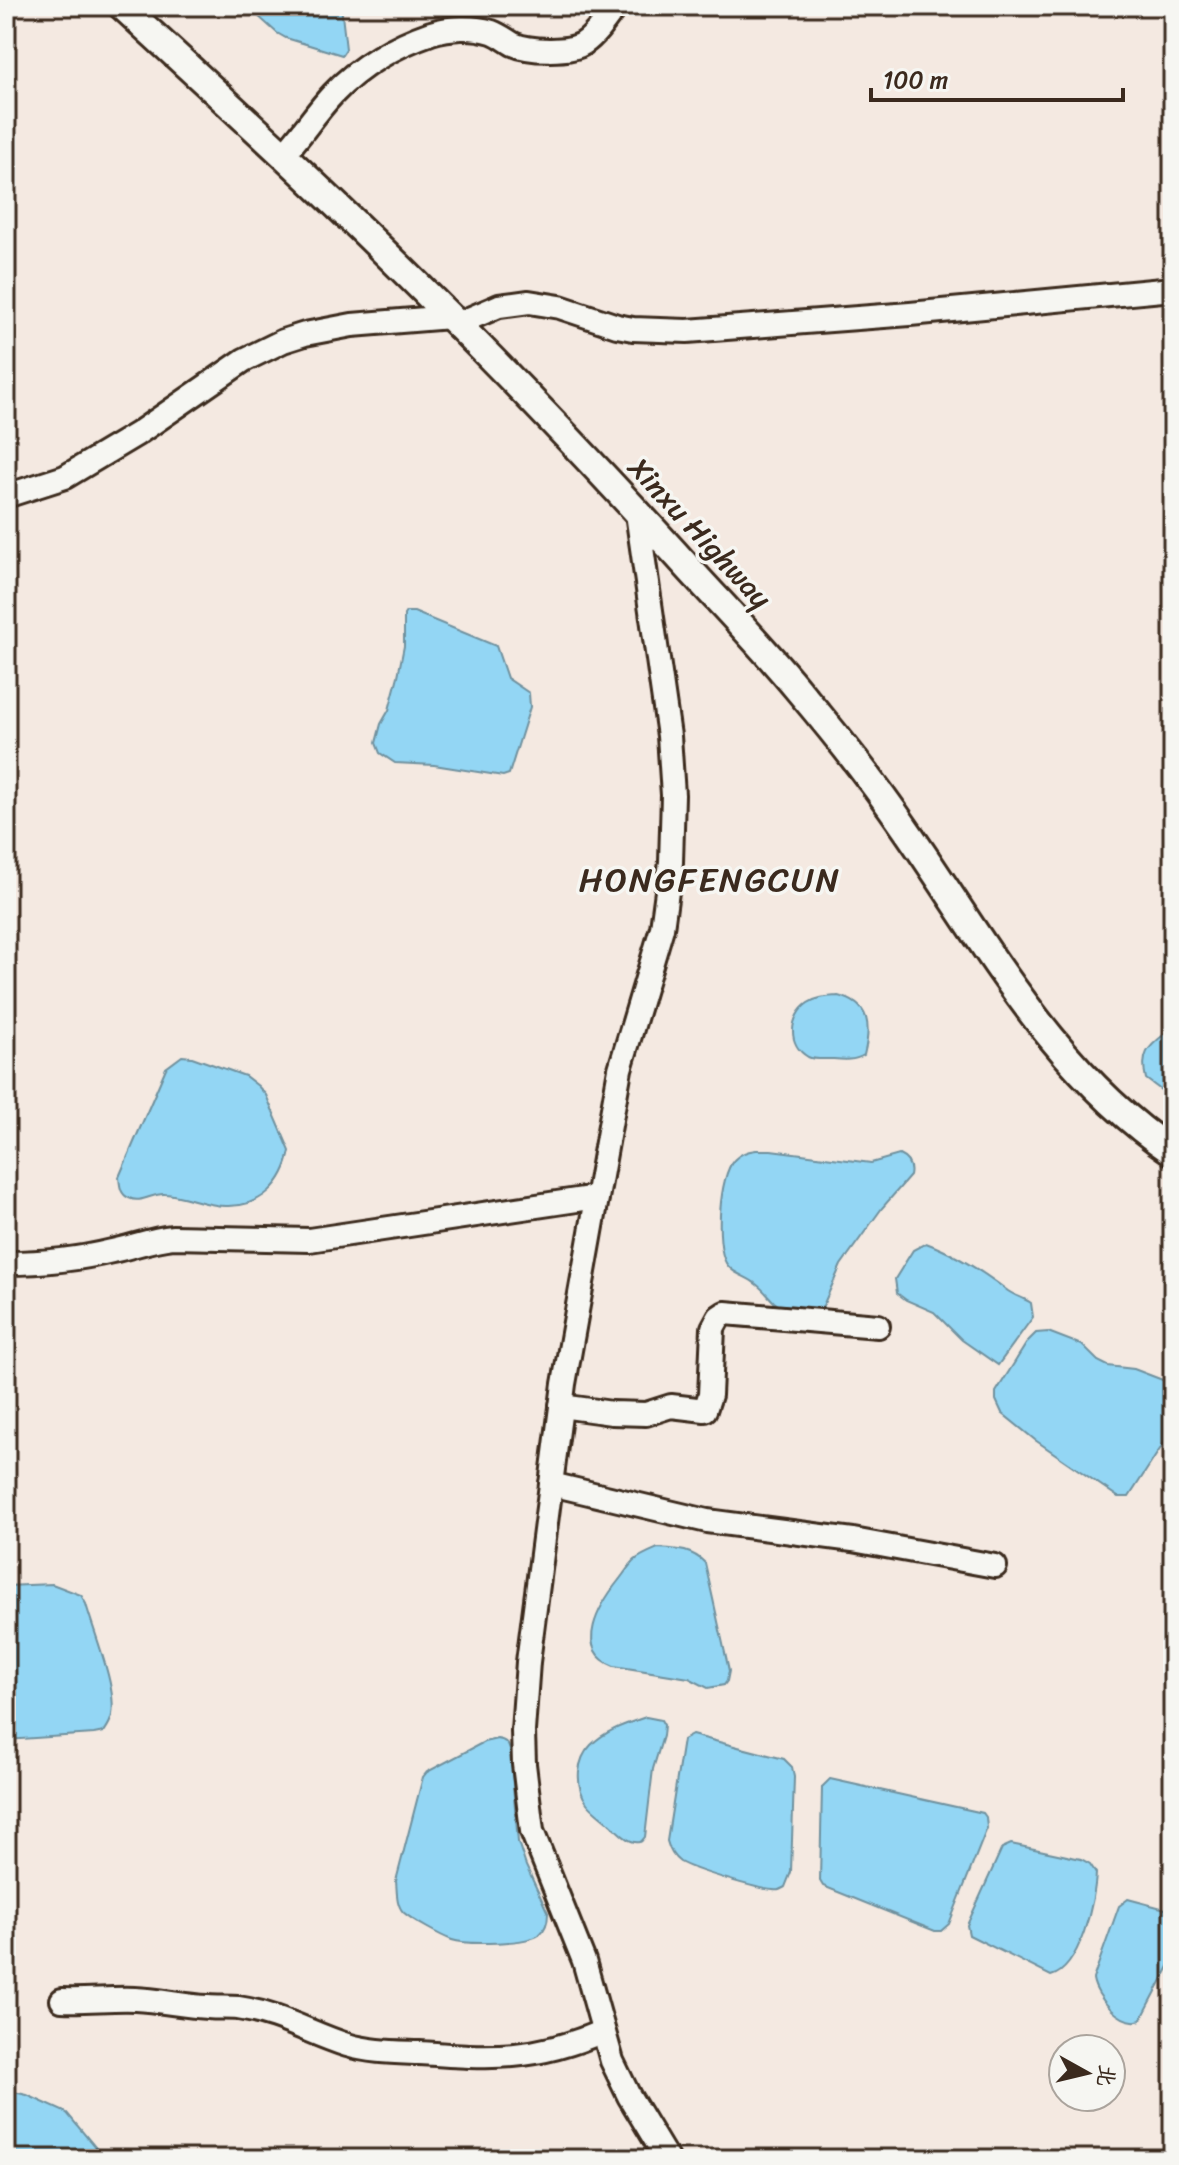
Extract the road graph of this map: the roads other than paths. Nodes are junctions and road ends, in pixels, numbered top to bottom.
1 (122, 6) edge
2 (616, 6) edge
3 (460, 17) edge
4 (283, 155) junction
5 (1173, 289) edge
6 (454, 320) junction
7 (6, 496) edge
8 (637, 513) junction
9 (1173, 1152) edge
10 (597, 1197) junction
11 (6, 1263) edge
12 (878, 1326) dead end
13 (561, 1406) junction
14 (551, 1484) junction
15 (995, 1566) dead end
16 (62, 2000) dead end
17 (603, 2031) junction
18 (667, 2159) edge

1 - 4 main road, Xinxu Highway
2 - 3 street
3 - 4 street
4 - 6 main road, Xinxu Highway
5 - 6 street
6 - 7 street
6 - 8 main road, Xinxu Highway
8 - 9 main road, Xinxu Highway
8 - 10 street
10 - 11 street
10 - 13 street
12 - 13 street
13 - 14 street
14 - 15 street
14 - 17 street
16 - 17 street
17 - 18 street

